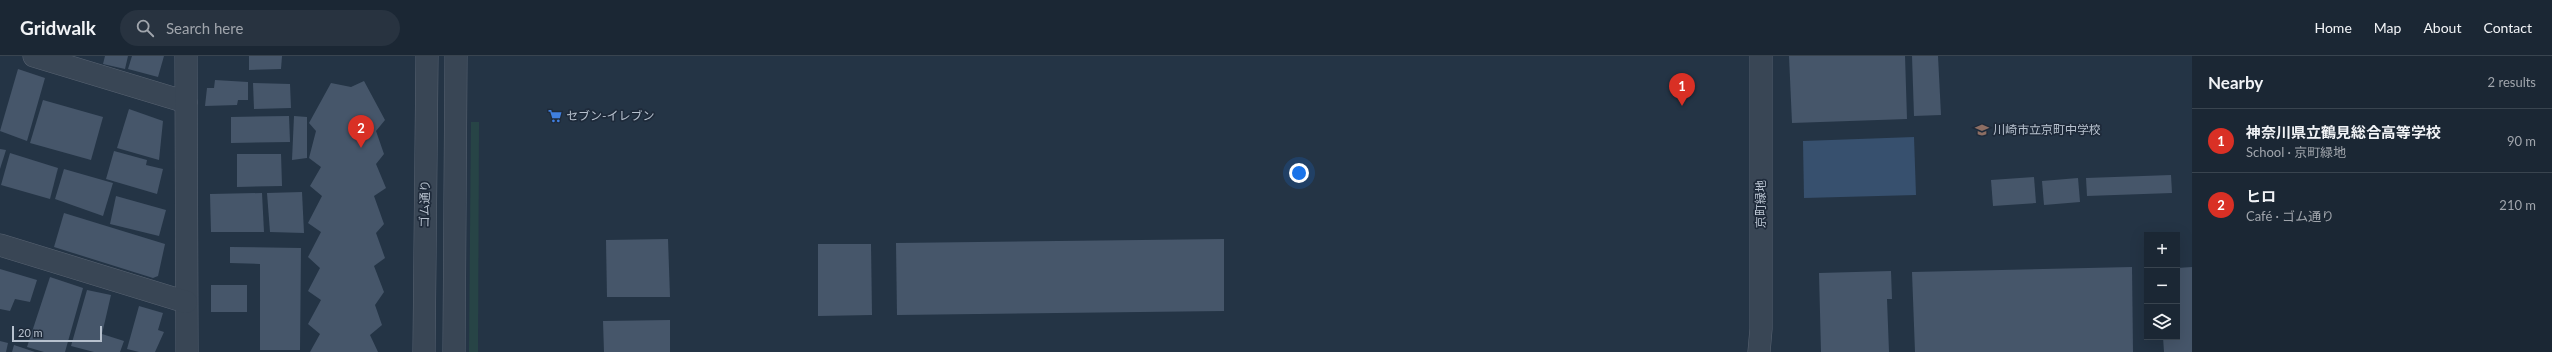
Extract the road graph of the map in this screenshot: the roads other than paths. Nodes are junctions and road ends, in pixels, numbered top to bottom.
1 (34, 56) edge
2 (186, 56) edge
3 (427, 56) edge
4 (456, 56) edge
5 (1761, 56) edge
6 (186, 102) junction
7 (0, 245) edge
8 (186, 302) junction
9 (186, 352) edge
10 (424, 352) edge
11 (454, 352) edge
12 (1758, 352) edge

1 - 6 street
2 - 6 street
3 - 10 street, ゴム通り
4 - 11 street
5 - 12 street, 京町緑地
6 - 8 street
7 - 8 street
8 - 9 street

